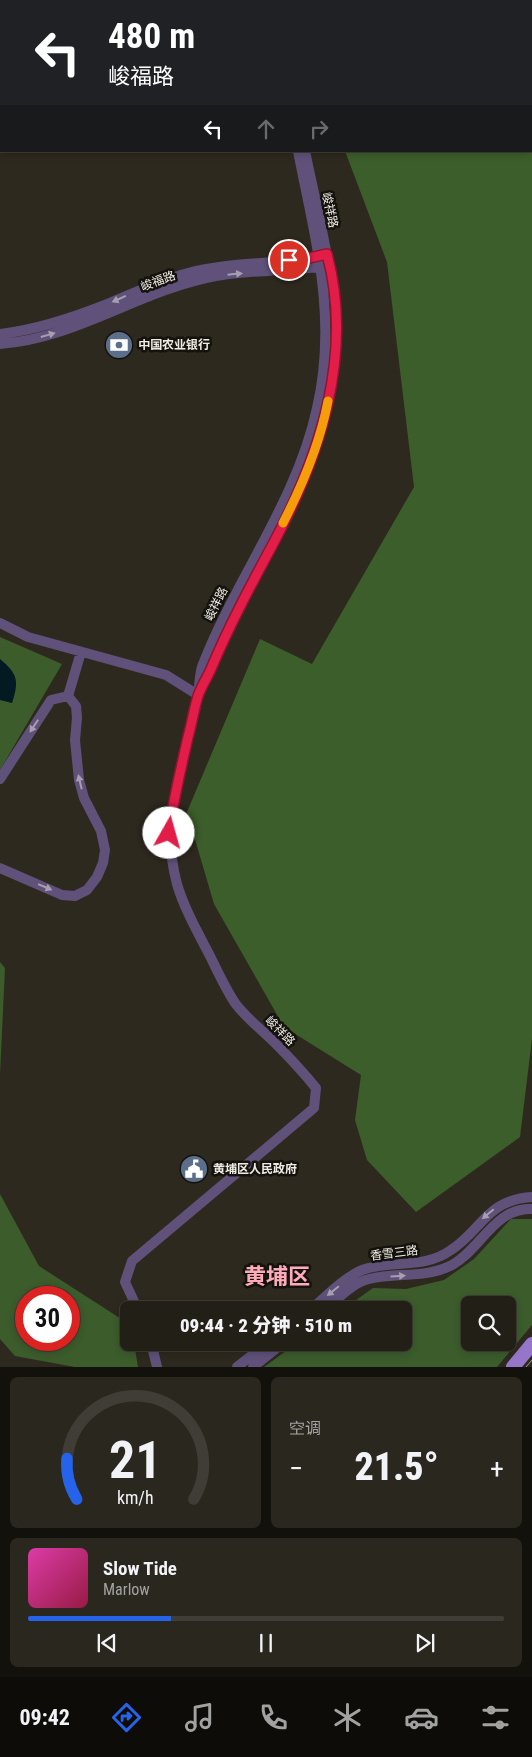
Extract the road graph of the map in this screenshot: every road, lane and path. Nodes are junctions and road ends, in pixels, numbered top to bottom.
1 (298, 152) edge
2 (305, 152) edge
3 (323, 255) junction
4 (326, 267) junction
5 (0, 334) edge
6 (0, 344) edge
7 (0, 623) edge
8 (82, 652) junction
9 (198, 695) junction
10 (68, 696) junction
11 (0, 780) edge
12 (0, 868) edge
13 (532, 1196) edge
14 (532, 1209) edge
15 (134, 1301) edge
16 (321, 1301) edge
17 (336, 1301) edge
18 (532, 1344) edge
19 (153, 1351) edge
20 (257, 1351) edge
21 (273, 1351) edge
22 (157, 1367) edge
23 (237, 1367) edge
24 (253, 1367) edge
25 (513, 1367) edge

1 - 3 street, 峻祥路
2 - 3 street, 峻祥路
3 - 4 street, 峻祥路
3 -> 5 street, 峻福路
6 -> 4 street, 峻福路
4 - 9 street, 峻祥路
7 - 8 street
8 - 9 street
8 - 10 street
9 - 15 street, 峻祥路
10 -> 11 street
12 -> 10 street
13 -> 16 street, 香雪三路
17 -> 14 street, 香雪三路
18 - 25 main road
19 - 22 street
20 - 23 street
21 - 24 street

